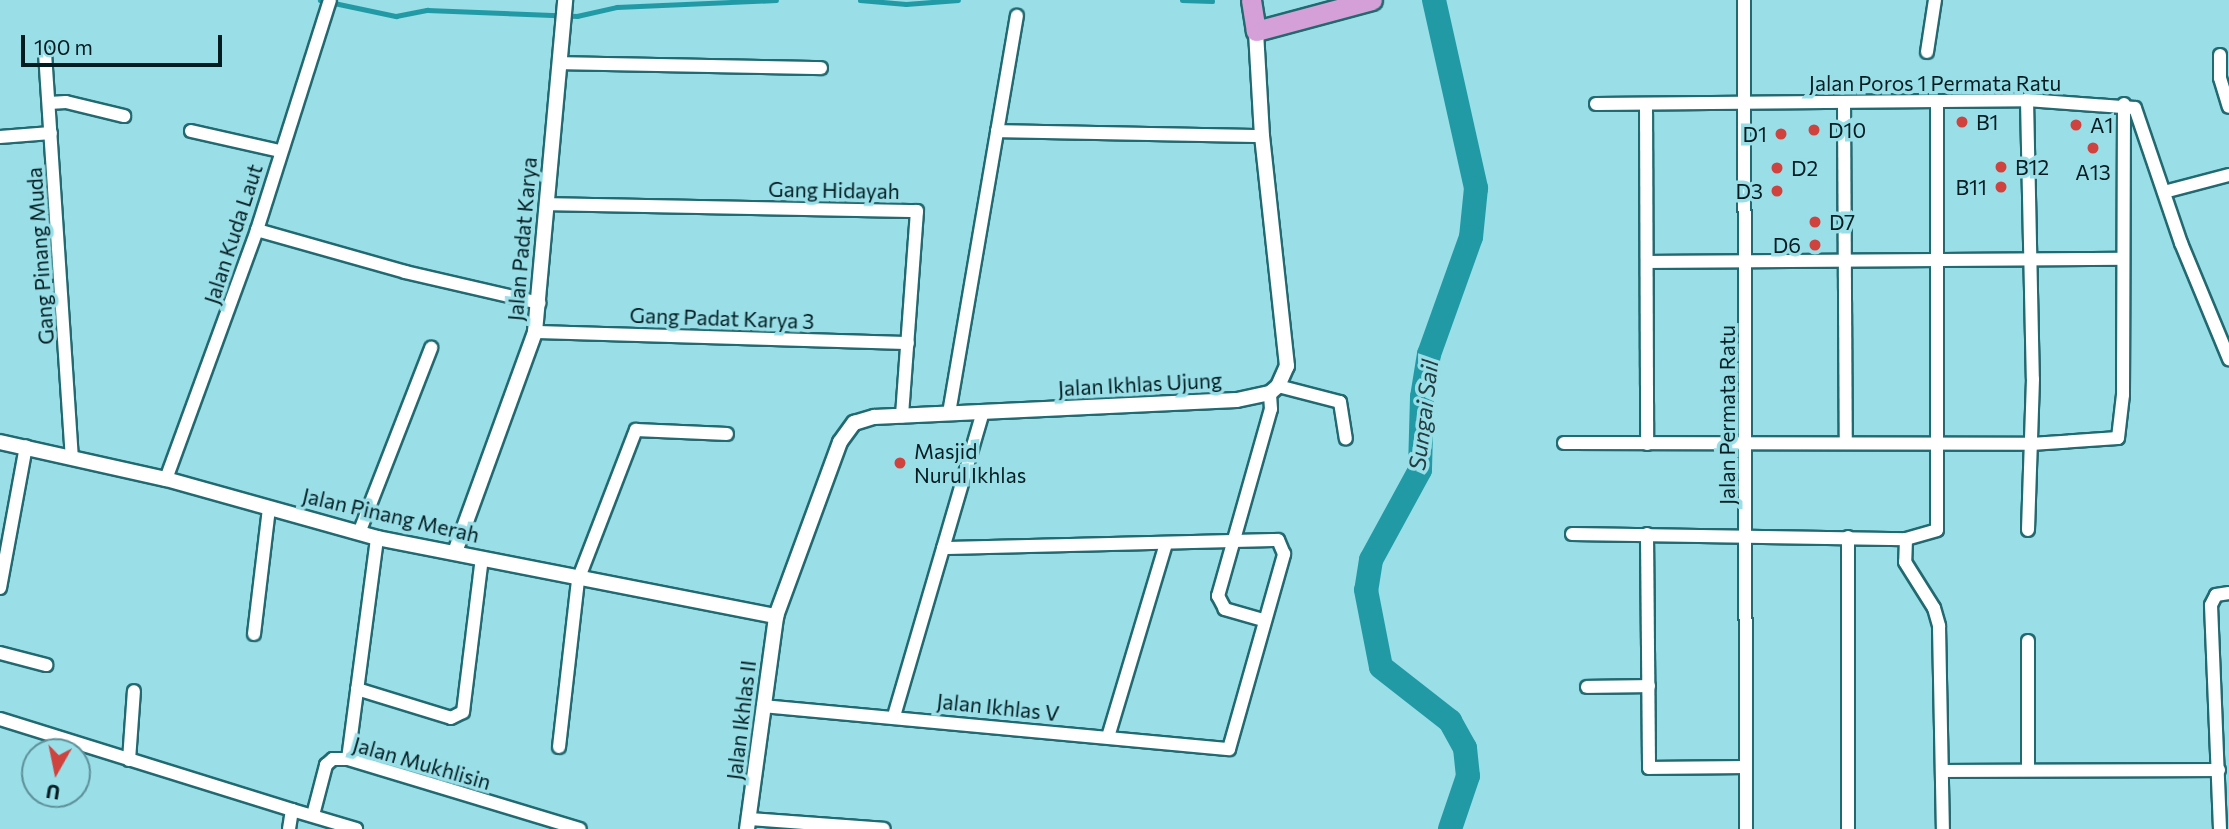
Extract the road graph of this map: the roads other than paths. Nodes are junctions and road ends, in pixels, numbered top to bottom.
1 (1251, 0) edge
2 (1371, 0) edge
3 (1744, 0) edge
4 (1935, 0) edge
5 (564, 4) edge
6 (328, 6) edge
7 (1017, 16) dead end
8 (1256, 31) junction
9 (1927, 52) dead end
10 (45, 53) dead end
11 (2220, 55) dead end
12 (559, 63) junction
13 (821, 68) dead end
14 (2027, 100) junction
15 (1937, 102) junction
16 (48, 103) junction
17 (1745, 103) junction
18 (1844, 103) junction
19 (1595, 104) dead end
20 (1646, 104) junction
21 (2124, 104) junction
22 (2229, 107) edge
23 (124, 116) dead end
24 (191, 131) dead end
25 (997, 131) junction
26 (51, 133) junction
27 (1262, 136) junction
28 (0, 137) edge
29 (280, 151) junction
30 (2229, 175) edge
31 (2164, 192) junction
32 (545, 204) junction
33 (257, 230) junction
34 (2122, 259) junction
35 (1937, 261) junction
36 (2030, 261) junction
37 (1647, 262) junction
38 (1746, 263) junction
39 (1845, 263) junction
40 (539, 303) junction
41 (535, 332) junction
42 (908, 343) junction
43 (430, 348) dead end
44 (2229, 359) edge
45 (1274, 389) junction
46 (983, 412) junction
47 (949, 413) junction
48 (902, 416) junction
49 (727, 434) dead end
50 (1346, 439) dead end
51 (0, 442) edge
52 (1846, 442) junction
53 (1936, 442) junction
54 (1564, 443) dead end
55 (1647, 444) junction
56 (1745, 444) junction
57 (2031, 444) junction
58 (26, 446) junction
59 (72, 456) junction
60 (166, 479) junction
61 (269, 508) junction
62 (2028, 530) dead end
63 (359, 533) junction
64 (1572, 534) dead end
65 (1647, 534) junction
66 (1747, 535) junction
67 (1848, 537) junction
68 (377, 538) junction
69 (1906, 540) junction
70 (1234, 543) junction
71 (1166, 544) junction
72 (943, 548) junction
73 (455, 552) junction
74 (482, 558) junction
75 (578, 580) junction
76 (0, 588) edge
77 (2229, 593) edge
78 (776, 616) junction
79 (1263, 620) junction
80 (254, 634) dead end
81 (2028, 641) dead end
82 (0, 653) edge
83 (46, 664) dead end
84 (1648, 686) junction
85 (1587, 687) dead end
86 (358, 689) junction
87 (134, 691) dead end
88 (763, 706) junction
89 (894, 716) junction
90 (0, 719) edge
91 (1108, 737) junction
92 (559, 747) dead end
93 (348, 758) junction
94 (129, 760) junction
95 (1744, 767) junction
96 (2219, 770) junction
97 (1943, 771) junction
98 (2028, 771) junction
99 (292, 810) junction
100 (313, 815) junction
101 (748, 824) edge
102 (289, 829) edge
103 (356, 829) edge
104 (580, 829) edge
105 (884, 829) edge
106 (1746, 829) edge
107 (1848, 829) edge
108 (1943, 829) edge
109 (2220, 829) edge

1 - 8 main road
2 - 8 main road
3 - 17 street, Jalan Permata Ratu
4 - 9 street
5 - 12 street, Jalan Padat Karya
6 - 29 street, Jalan Kuda Laut
7 - 25 street
8 - 27 street
10 - 16 street, Gang Pinang Muda
11 - 22 street
12 - 13 street
12 - 32 street, Jalan Padat Karya
14 - 15 street, Jalan Poros 1 Permata Ratu
14 - 21 street, Jalan Poros 1 Permata Ratu
14 - 36 street
15 - 18 street, Jalan Poros 1 Permata Ratu
15 - 35 street
16 - 23 street
16 - 26 street, Gang Pinang Muda
17 - 18 street, Jalan Poros 1 Permata Ratu
17 - 20 street, Jalan Poros 1 Permata Ratu
17 - 38 street, Jalan Permata Ratu
18 - 39 street
19 - 20 street, Jalan Poros 1 Permata Ratu
20 - 37 street
21 - 31 street
21 - 34 street
24 - 29 street
25 - 27 street
25 - 47 street
26 - 28 street
26 - 59 street, Gang Pinang Muda
27 - 45 street
29 - 33 street, Jalan Kuda Laut
30 - 31 street
31 - 44 street
32 - 40 street, Jalan Padat Karya
32 - 42 street, Gang Hidayah
33 - 40 street
33 - 60 street, Jalan Kuda Laut
34 - 36 street
34 - 57 street
35 - 36 street
35 - 39 street
35 - 53 street
36 - 57 street
37 - 38 street
37 - 55 street
38 - 39 street
38 - 56 street, Jalan Permata Ratu
39 - 52 street
40 - 41 street, Jalan Padat Karya
41 - 42 street, Gang Padat Karya 3
41 - 73 street, Jalan Padat Karya
42 - 48 street, Gang Hidayah
43 - 63 street
45 - 46 street, Jalan Ikhlas Ujung
45 - 50 street
45 - 70 street
46 - 47 street, Jalan Ikhlas Ujung
46 - 72 street
47 - 48 street, Jalan Ikhlas Ujung
48 - 78 street, Jalan Ikhlas Ujung
49 - 75 street
51 - 58 street, Jalan Pinang Merah
52 - 53 street
52 - 56 street
53 - 57 street
53 - 69 street
54 - 55 street
55 - 56 street
56 - 66 street, Jalan Permata Ratu
57 - 62 street
58 - 59 street, Jalan Pinang Merah
58 - 76 street
59 - 60 street, Jalan Pinang Merah
60 - 61 street, Jalan Pinang Merah
61 - 63 street, Jalan Pinang Merah
61 - 80 street
63 - 68 street, Jalan Pinang Merah
64 - 65 street
65 - 66 street
65 - 84 street
66 - 67 street
66 - 95 street, Jalan Permata Ratu
67 - 69 street
67 - 107 street
68 - 73 street, Jalan Pinang Merah
68 - 86 street
69 - 97 street
70 - 71 street
70 - 79 street
70 - 79 street
71 - 72 street
71 - 91 street
72 - 89 street
73 - 74 street, Jalan Pinang Merah
74 - 75 street, Jalan Pinang Merah
74 - 86 street
75 - 78 street, Jalan Pinang Merah
75 - 92 street
77 - 96 street
78 - 88 street, Jalan Ikhlas II
79 - 91 street, Jalan Ikhlas V
81 - 98 street
82 - 83 street
84 - 85 street
84 - 95 street
86 - 93 street
87 - 94 street
88 - 89 street, Jalan Ikhlas V
88 - 101 street, Jalan Ikhlas II
89 - 91 street, Jalan Ikhlas V
90 - 94 street
93 - 100 street, Jalan Mukhlisin
93 - 104 street, Jalan Mukhlisin
94 - 99 street
95 - 106 street, Jalan Permata Ratu
96 - 98 street
96 - 109 street
97 - 98 street
97 - 108 street
99 - 100 street
99 - 102 street
100 - 103 street
101 - 105 street

